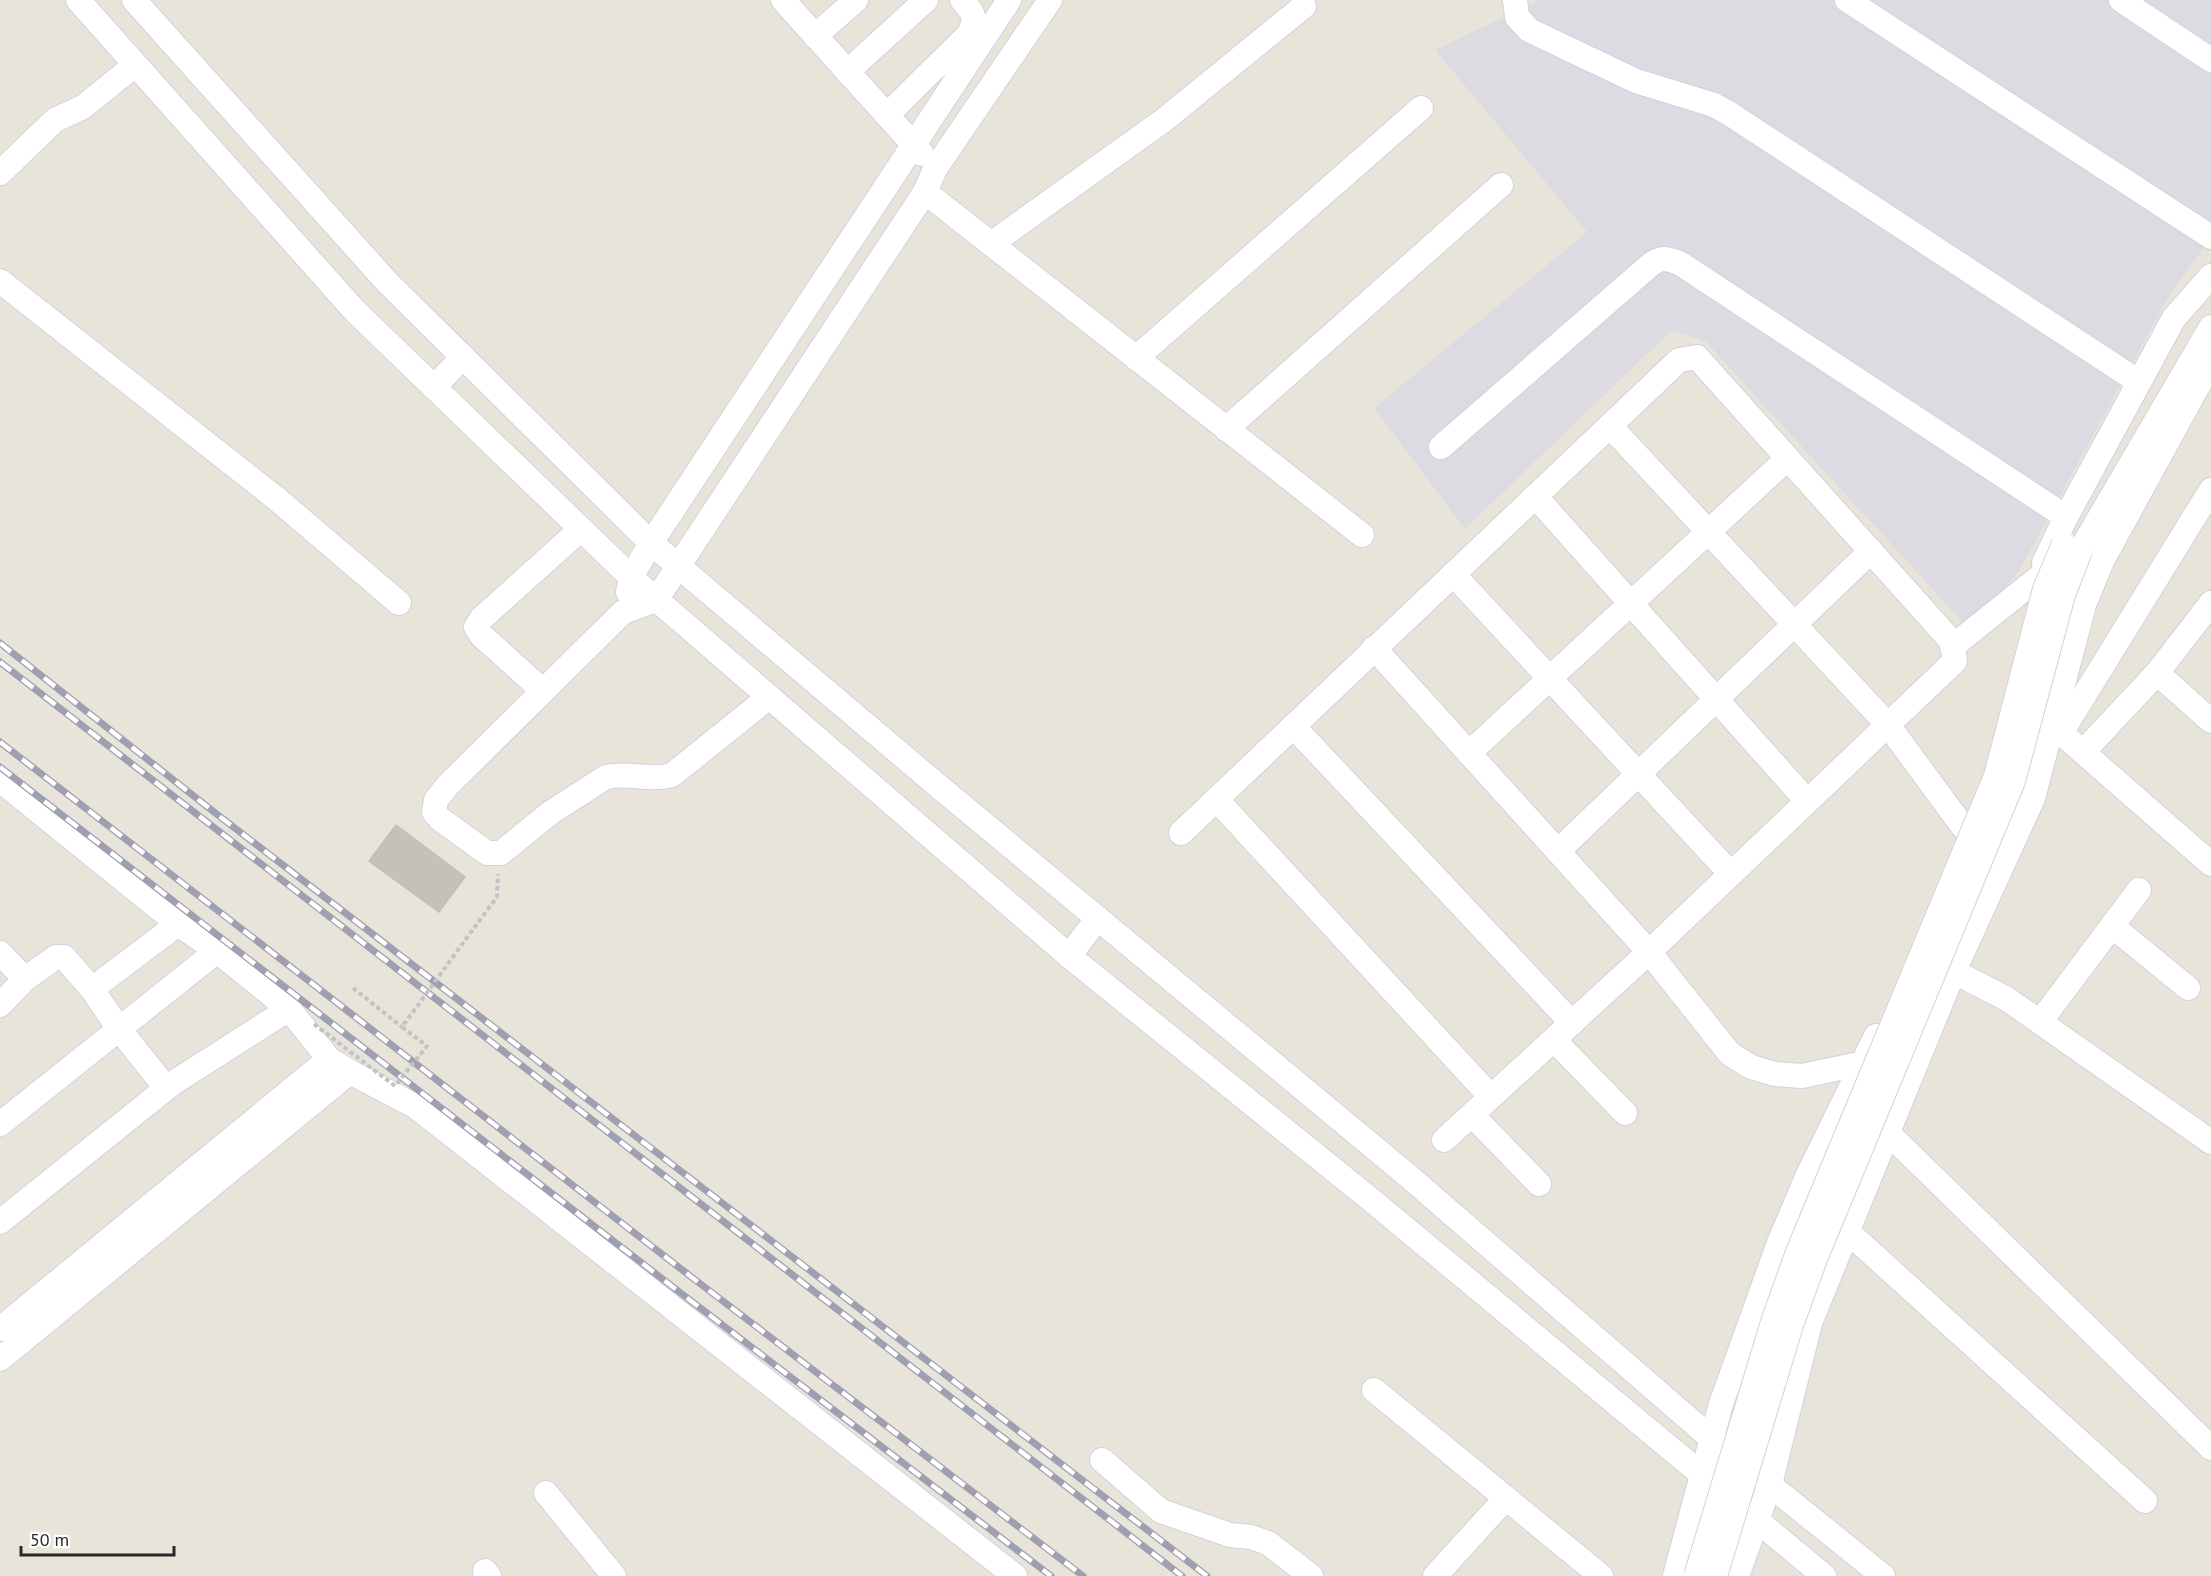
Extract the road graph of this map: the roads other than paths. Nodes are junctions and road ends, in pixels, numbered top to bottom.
1 (78, 0) edge
2 (134, 0) edge
3 (856, 0) edge
4 (926, 0) edge
5 (962, 0) edge
6 (1009, 0) edge
7 (1050, 0) edge
8 (1515, 0) edge
9 (1847, 0) edge
10 (2121, 0) edge
11 (786, 1) edge
12 (1304, 6) dead end
13 (815, 36) junction
14 (2211, 60) edge
15 (135, 64) junction
16 (848, 72) junction
17 (1421, 108) dead end
18 (887, 116) junction
19 (912, 143) junction
20 (935, 169) junction
21 (0, 173) edge
22 (1501, 185) dead end
23 (925, 192) junction
24 (2211, 237) edge
25 (991, 244) junction
26 (2211, 276) edge
27 (0, 281) edge
28 (2211, 285) edge
29 (2211, 327) edge
30 (463, 357) junction
31 (1136, 358) junction
32 (2211, 362) edge
33 (2139, 382) junction
34 (434, 387) junction
35 (1610, 426) junction
36 (1227, 429) junction
37 (1441, 447) dead end
38 (1787, 459) junction
39 (2211, 490) edge
40 (1535, 496) junction
41 (2066, 517) junction
42 (581, 529) junction
43 (1708, 532) junction
44 (1362, 535) dead end
45 (651, 543) junction
46 (2072, 548) junction
47 (1871, 551) junction
48 (678, 566) junction
49 (1453, 574) junction
50 (631, 577) junction
51 (2038, 578) junction
52 (656, 600) junction
53 (399, 603) dead end
54 (1631, 603) junction
55 (2211, 603) edge
56 (623, 612) junction
57 (1794, 625) junction
58 (1952, 646) junction
59 (1374, 648) junction
60 (2157, 673) junction
61 (1549, 679) junction
62 (543, 691) junction
63 (769, 697) junction
64 (1716, 699) junction
65 (2211, 721) edge
66 (1887, 725) junction
67 (1293, 726) junction
68 (2057, 729) junction
69 (2083, 752) junction
70 (1469, 753) junction
71 (1638, 774) junction
72 (0, 780) edge
73 (1216, 799) junction
74 (1808, 801) junction
75 (1963, 827) junction
76 (1181, 833) dead end
77 (1558, 851) junction
78 (2211, 864) edge
79 (1731, 874) junction
80 (2139, 890) dead end
81 (1098, 918) junction
82 (178, 924) junction
83 (2112, 926) junction
84 (217, 951) junction
85 (1649, 952) junction
86 (1912, 952) junction
87 (0, 953) edge
88 (1069, 956) junction
89 (1954, 971) junction
90 (25, 980) junction
91 (2188, 988) dead end
92 (92, 989) junction
93 (0, 1005) edge
94 (289, 1009) junction
95 (2040, 1022) junction
96 (1572, 1023) junction
97 (119, 1029) junction
98 (1554, 1040) junction
99 (329, 1059) junction
100 (1864, 1063) junction
101 (350, 1072) junction
102 (166, 1088) junction
103 (1491, 1097) junction
104 (1624, 1113) dead end
105 (1472, 1115) junction
106 (0, 1124) edge
107 (1887, 1132) junction
108 (1444, 1140) dead end
109 (2211, 1143) edge
110 (1539, 1184) dead end
111 (0, 1222) edge
112 (1847, 1231) junction
113 (0, 1329) edge
114 (0, 1359) edge
115 (1374, 1390) dead end
116 (1712, 1438) junction
117 (2211, 1448) edge
118 (1102, 1460) dead end
119 (1701, 1476) junction
120 (1770, 1484) junction
121 (546, 1493) dead end
122 (1506, 1498) junction
123 (2145, 1501) dead end
124 (1757, 1521) junction
125 (614, 1576) edge
126 (1015, 1576) edge
127 (1311, 1576) edge
128 (1434, 1576) edge
129 (1601, 1576) edge
130 (1675, 1576) edge
131 (1696, 1576) edge
132 (1715, 1576) edge
133 (1737, 1576) edge
134 (1824, 1576) edge
135 (1883, 1576) edge

1 - 15 street
2 - 30 street
3 - 13 street
4 - 16 street
5 - 18 street
6 - 19 street
7 - 20 street
8 - 33 street
9 - 24 street
10 - 14 street
11 - 13 street
12 - 25 street
13 - 16 street
15 - 21 street
15 - 34 street
16 - 18 street
17 - 31 street
18 - 19 street
19 - 20 street
19 - 45 street
20 - 23 street
22 - 36 street
23 - 25 street
23 - 48 street
25 - 31 street
26 - 33 street
27 - 53 street
28 - 46 street
29 - 46 street
30 - 34 street
30 - 45 street
31 - 36 street
32 - 68 street
33 - 41 street
34 - 42 street
35 - 38 street
35 - 40 street
35 - 43 street
36 - 44 street
37 - 41 street
38 - 43 street
38 - 47 street
39 - 68 street
40 - 49 street
40 - 54 street
41 - 51 street
42 - 50 street
42 - 62 street
43 - 54 street
43 - 57 street
45 - 48 street
45 - 50 street
46 - 131 street, bridge
46 - 132 street, bridge
47 - 57 street
47 - 58 street
48 - 52 street
48 - 81 street
49 - 59 street
49 - 61 street
50 - 52 street
50 - 56 street
51 - 58 street
51 - 75 street
52 - 56 street
52 - 63 street
54 - 61 street
54 - 64 street
55 - 60 street
56 - 62 street
57 - 64 street
57 - 66 street
58 - 66 street
59 - 67 street
59 - 70 street
60 - 65 street
60 - 69 street
61 - 70 street
61 - 71 street
62 - 63 street
63 - 88 street
64 - 71 street
64 - 74 street
66 - 74 street
66 - 75 street
67 - 73 street
67 - 96 street
68 - 69 street
68 - 89 street
69 - 78 street
70 - 77 street
71 - 77 street
71 - 79 street
72 - 82 street
73 - 76 street
73 - 103 street
74 - 79 street
75 - 86 street
77 - 85 street
79 - 85 street
80 - 83 street
81 - 88 street
81 - 116 street
82 - 84 street
82 - 92 street
83 - 91 street
83 - 95 street
84 - 94 street
84 - 97 street
85 - 96 street
85 - 100 street
86 - 89 street
86 - 100 street
87 - 90 street
88 - 119 street
89 - 95 street
89 - 107 street
90 - 92 street
90 - 93 street
92 - 97 street
94 - 99 street
94 - 102 street
95 - 109 street
96 - 98 street
97 - 102 street
97 - 106 street
98 - 103 street
98 - 104 street
99 - 101 street
99 - 113 street
100 - 116 street
101 - 114 street
101 - 126 street
102 - 111 street
103 - 105 street
105 - 108 street
105 - 110 street
107 - 112 street
107 - 117 street
112 - 120 street
112 - 123 street
115 - 122 street
116 - 119 street
116 - 120 street
118 - 127 street
119 - 124 street
119 - 130 street
120 - 124 street
120 - 135 street
121 - 125 street
122 - 128 street
122 - 129 street
124 - 133 street
124 - 134 street

